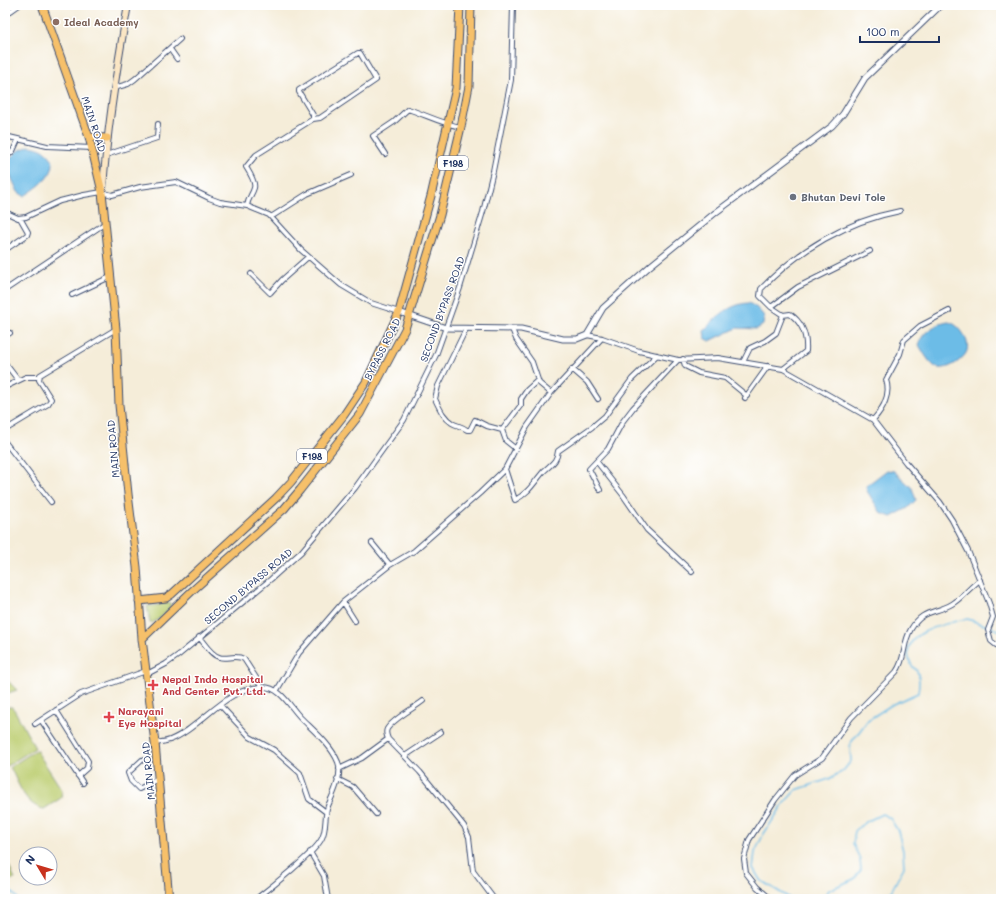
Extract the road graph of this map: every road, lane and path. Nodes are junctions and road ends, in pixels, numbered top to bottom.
1 (19, 5) edge
2 (42, 5) edge
3 (128, 5) edge
4 (460, 5) edge
5 (471, 5) edge
6 (513, 5) edge
7 (941, 5) edge
8 (5, 15) edge
9 (180, 39) dead end
10 (170, 49) junction
11 (178, 59) dead end
12 (114, 88) junction
13 (313, 119) junction
14 (158, 124) dead end
15 (447, 125) junction
16 (461, 127) junction
17 (5, 136) edge
18 (89, 137) junction
19 (107, 138) junction
20 (18, 140) junction
21 (92, 148) junction
22 (385, 154) dead end
23 (105, 155) junction
24 (5, 158) edge
25 (351, 174) dead end
26 (102, 192) junction
27 (247, 206) junction
28 (900, 211) dead end
29 (5, 212) edge
30 (271, 217) junction
31 (20, 218) junction
32 (104, 224) junction
33 (5, 250) edge
34 (870, 251) dead end
35 (308, 257) junction
36 (251, 274) dead end
37 (110, 277) junction
38 (5, 290) edge
39 (72, 294) dead end
40 (772, 307) junction
41 (949, 311) dead end
42 (399, 312) junction
43 (783, 315) junction
44 (409, 316) junction
45 (446, 328) junction
46 (116, 329) junction
47 (466, 329) junction
48 (512, 329) junction
49 (10, 333) dead end
50 (587, 335) junction
51 (5, 336) edge
52 (602, 338) junction
53 (657, 355) junction
54 (683, 359) junction
55 (678, 360) junction
56 (743, 362) junction
57 (5, 363) edge
58 (768, 366) junction
59 (572, 369) junction
60 (783, 369) junction
61 (39, 377) junction
62 (18, 380) junction
63 (538, 380) junction
64 (5, 387) edge
65 (551, 393) junction
66 (598, 399) dead end
67 (873, 420) junction
68 (5, 430) edge
69 (502, 430) junction
70 (5, 442) edge
71 (516, 449) junction
72 (310, 459) junction
73 (597, 462) junction
74 (320, 466) junction
75 (505, 469) junction
76 (600, 490) dead end
77 (51, 502) dead end
78 (372, 543) dead end
79 (390, 565) junction
80 (692, 572) dead end
81 (980, 580) junction
82 (183, 583) junction
83 (192, 591) junction
84 (139, 601) junction
85 (343, 602) junction
86 (356, 621) dead end
87 (199, 637) junction
88 (142, 639) junction
89 (1001, 647) edge
90 (147, 672) junction
91 (262, 687) junction
92 (277, 690) junction
93 (423, 701) dead end
94 (220, 705) junction
95 (56, 710) junction
96 (41, 720) junction
97 (35, 724) dead end
98 (441, 732) dead end
99 (388, 739) junction
100 (155, 743) junction
101 (405, 756) junction
102 (142, 760) dead end
103 (339, 769) junction
104 (78, 776) junction
105 (159, 778) junction
106 (337, 780) junction
107 (83, 783) dead end
108 (326, 812) junction
109 (376, 814) dead end
110 (310, 852) junction
111 (169, 899) edge
112 (256, 899) edge
113 (328, 899) edge
114 (494, 899) edge
115 (771, 899) edge

1 - 8 street
2 - 18 main road, MAIN ROAD
3 - 12 main road
4 - 15 main road, BYPASS ROAD / F198
5 - 16 main road, BYPASS ROAD / F198
6 - 45 street, SECOND BYPASS ROAD
7 - 50 street
9 - 10 street
10 - 11 street
10 - 12 street
12 - 19 main road
13 - 13 street
13 - 27 street
14 - 23 street
15 - 16 street
15 - 22 street
15 - 42 main road, BYPASS ROAD / F198
16 - 44 main road, BYPASS ROAD / F198
17 - 20 street
18 - 19 main road
18 - 21 main road, MAIN ROAD
19 - 23 main road
20 - 21 street
20 - 24 street
21 - 26 main road, MAIN ROAD
23 - 26 main road
25 - 30 street
26 - 27 street
26 - 31 street
26 - 32 main road, MAIN ROAD
27 - 30 street
28 - 40 street
29 - 31 street
30 - 35 street
31 - 33 street
32 - 37 main road, MAIN ROAD
32 - 38 street
34 - 40 street
35 - 36 street
35 - 42 street
37 - 39 street
37 - 46 main road, MAIN ROAD
40 - 43 street
41 - 67 street
42 - 44 street
42 - 72 main road, BYPASS ROAD / F198
43 - 56 street
43 - 60 street
44 - 45 street
44 - 74 main road, BYPASS ROAD / F198
45 - 47 street
45 - 87 street, SECOND BYPASS ROAD
46 - 61 street
46 - 84 main road, MAIN ROAD
47 - 48 street
47 - 69 street
48 - 50 street
48 - 63 street
49 - 51 street
50 - 52 street
52 - 53 street
52 - 59 street
53 - 55 street
53 - 75 street
54 - 55 street
54 - 56 street
54 - 58 street
55 - 73 street
56 - 58 street
57 - 62 street
58 - 60 street
59 - 65 street
59 - 66 street
60 - 67 street
61 - 62 street
61 - 68 street
62 - 64 street
63 - 65 street
63 - 69 street
65 - 71 street
67 - 81 street
69 - 71 street
70 - 77 street
71 - 75 street
72 - 74 main road
72 - 82 main road, BYPASS ROAD / F198
73 - 76 street
73 - 80 street
74 - 83 main road, BYPASS ROAD / F198
75 - 79 street
78 - 79 street
79 - 85 street
81 - 89 street
81 - 115 street
82 - 83 main road
82 - 84 main road, F198
83 - 88 main road, F198
84 - 88 main road, MAIN ROAD
85 - 86 street
85 - 92 street
87 - 90 street, SECOND BYPASS ROAD
87 - 91 street
88 - 90 main road, MAIN ROAD
90 - 95 street, SECOND BYPASS ROAD
90 - 100 main road, MAIN ROAD
91 - 92 street
91 - 94 street
92 - 103 street
93 - 99 street
94 - 100 street
94 - 108 street
95 - 96 street, SECOND BYPASS ROAD
95 - 104 street
96 - 97 street, SECOND BYPASS ROAD
96 - 104 street
98 - 101 street
99 - 101 street
99 - 103 street
100 - 105 main road, MAIN ROAD
101 - 114 street
102 - 105 street
103 - 106 street
104 - 107 street
105 - 111 main road, MAIN ROAD
106 - 108 street
106 - 109 street
108 - 110 street
110 - 112 street
110 - 113 street

